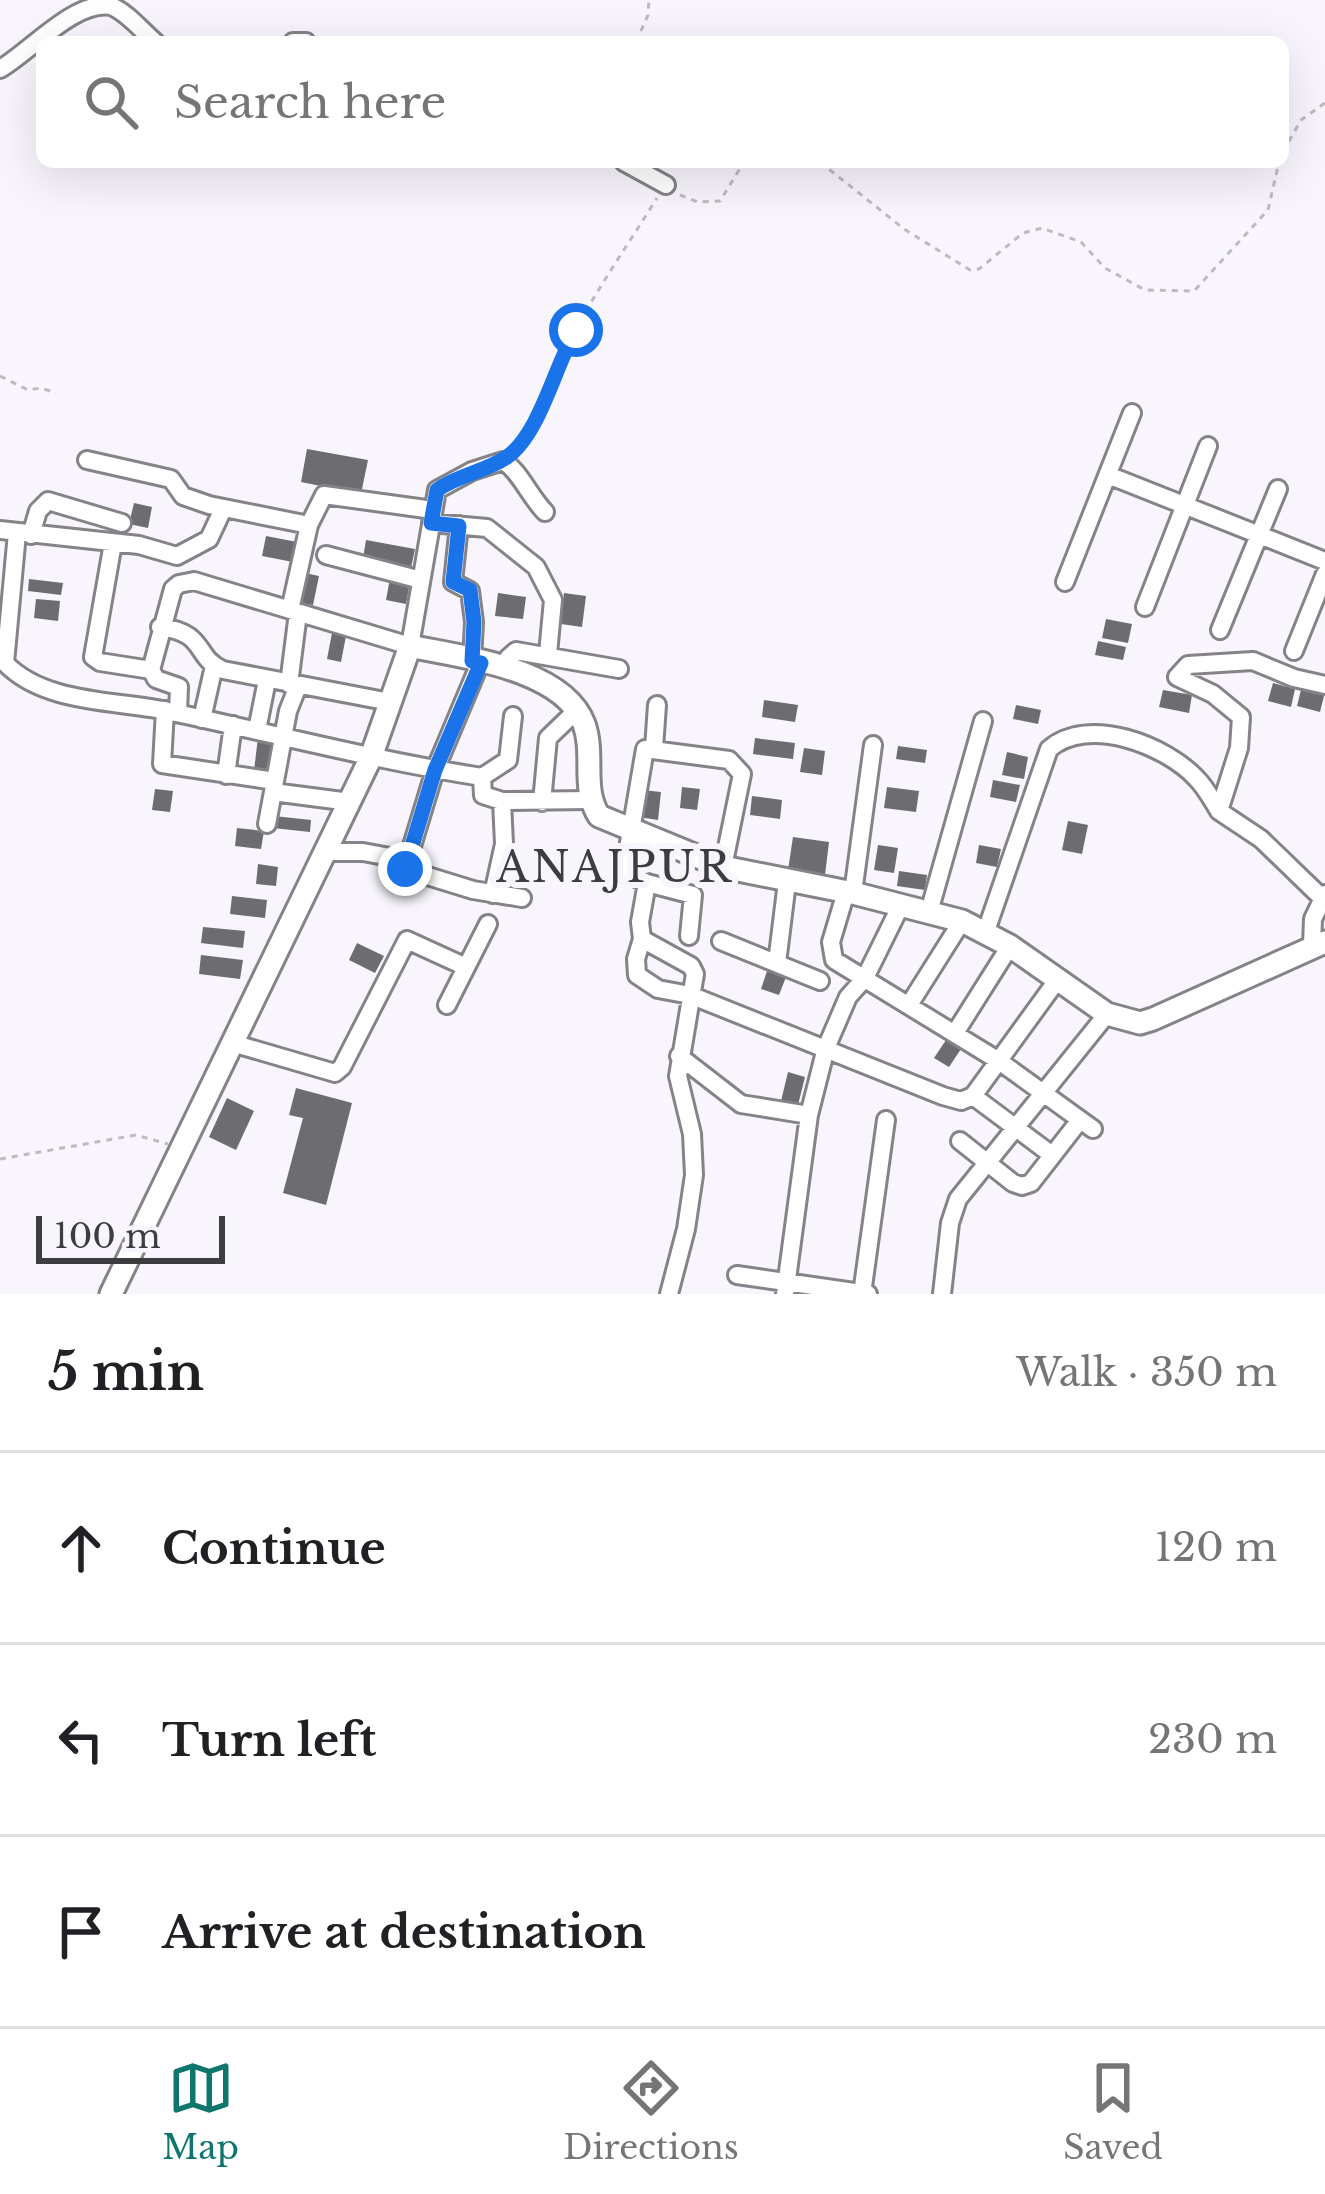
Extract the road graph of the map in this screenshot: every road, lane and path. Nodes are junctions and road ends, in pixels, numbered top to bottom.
1 (649, 0) edge
2 (41, 36) edge
3 (148, 36) edge
4 (639, 36) edge
5 (36, 40) edge
6 (0, 69) edge
7 (1325, 103) edge
8 (1289, 141) edge
9 (635, 168) edge
10 (740, 168) edge
11 (828, 168) edge
12 (1278, 168) edge
13 (666, 184) junction
14 (0, 376) edge
15 (56, 393) dead end
16 (1132, 413) dead end
17 (1208, 446) dead end
18 (87, 460) dead end
19 (503, 461) junction
20 (1108, 475) junction
21 (1278, 488) dead end
22 (1184, 505) junction
23 (223, 509) junction
24 (545, 512) dead end
25 (432, 517) junction
26 (122, 523) dead end
27 (309, 525) junction
28 (459, 526) junction
29 (16, 532) edge
30 (1259, 535) junction
31 (113, 543) junction
32 (326, 555) dead end
33 (177, 556) junction
34 (1325, 561) edge
35 (1325, 574) edge
36 (421, 580) junction
37 (194, 581) junction
38 (1065, 582) dead end
39 (1144, 607) dead end
40 (294, 611) junction
41 (160, 627) junction
42 (1220, 630) dead end
43 (410, 646) junction
44 (1294, 651) dead end
45 (548, 654) junction
46 (476, 662) junction
47 (214, 666) junction
48 (507, 668) junction
49 (619, 669) dead end
50 (151, 670) junction
51 (267, 680) junction
52 (293, 685) junction
53 (1325, 685) edge
54 (390, 701) junction
55 (657, 705) dead end
56 (576, 711) junction
57 (172, 712) junction
58 (513, 716) dead end
59 (202, 719) junction
60 (983, 722) dead end
61 (233, 725) junction
62 (257, 730) junction
63 (283, 736) junction
64 (873, 745) dead end
65 (654, 748) junction
66 (371, 757) junction
67 (435, 770) junction
68 (226, 775) junction
69 (482, 777) junction
70 (274, 787) junction
71 (589, 800) junction
72 (502, 801) junction
73 (350, 802) junction
74 (542, 802) junction
75 (1219, 811) junction
76 (267, 824) dead end
77 (631, 832) junction
78 (325, 853) junction
79 (406, 860) junction
80 (723, 867) junction
81 (787, 882) junction
82 (647, 883) junction
83 (849, 892) junction
84 (493, 894) junction
85 (1323, 896) edge
86 (522, 898) dead end
87 (901, 905) junction
88 (929, 912) junction
89 (962, 921) junction
90 (488, 923) dead end
91 (986, 931) junction
92 (689, 936) dead end
93 (642, 939) junction
94 (721, 941) dead end
95 (1318, 943) edge
96 (1010, 946) junction
97 (777, 963) junction
98 (466, 967) junction
99 (865, 978) junction
100 (1058, 979) junction
101 (820, 981) dead end
102 (690, 995) junction
103 (447, 1005) dead end
104 (909, 1005) junction
105 (1107, 1014) junction
106 (955, 1033) junction
107 (232, 1043) junction
108 (826, 1048) junction
109 (999, 1061) junction
110 (678, 1066) junction
111 (1042, 1093) junction
112 (973, 1096) junction
113 (809, 1115) junction
114 (886, 1120) dead end
115 (1014, 1126) junction
116 (960, 1141) dead end
117 (181, 1150) junction
118 (1052, 1155) junction
119 (0, 1159) edge
120 (986, 1162) junction
121 (736, 1275) dead end
122 (785, 1288) edge
123 (110, 1294) edge
124 (668, 1294) edge
125 (864, 1294) edge
126 (942, 1294) edge

1 - 4 path
2 - 3 street
5 - 6 street
7 - 8 path
9 - 13 street
10 - 13 path
11 - 12 path
13 - 19 path
14 - 15 path
16 - 20 street
17 - 22 street
18 - 23 street
19 - 24 street
19 - 25 street
20 - 22 street
20 - 38 street
21 - 30 street
22 - 30 street
22 - 39 street
23 - 27 street
23 - 33 street
25 - 27 street
25 - 28 street
25 - 36 street
26 - 29 street
27 - 40 street
28 - 45 street
28 - 46 street
29 - 31 street
29 - 57 street
30 - 34 street
30 - 42 street
31 - 33 street
31 - 50 street
32 - 36 street
33 - 37 street
35 - 44 street
36 - 43 street
37 - 40 street
37 - 41 street
40 - 43 street
40 - 52 street
41 - 47 street
41 - 50 street
43 - 46 main road
43 - 54 main road
45 - 48 street
45 - 49 street
46 - 48 main road
46 - 67 street
47 - 51 street
47 - 59 street
48 - 56 main road
50 - 57 street
51 - 52 street
51 - 62 street
52 - 54 street
52 - 63 street
53 - 75 street
54 - 66 main road
55 - 65 street
56 - 71 main road
56 - 74 street
57 - 59 street
57 - 68 street
58 - 69 street
59 - 61 street
60 - 88 street
61 - 62 street
61 - 68 street
62 - 63 street
63 - 66 street
63 - 70 street
64 - 83 street
65 - 77 street
65 - 80 street
66 - 67 street
66 - 73 main road
67 - 69 street
67 - 79 street
68 - 70 street
69 - 72 street
70 - 73 street
70 - 76 street
71 - 74 street
71 - 77 main road
72 - 74 street
72 - 84 street
73 - 78 main road
75 - 85 street
75 - 91 street
77 - 80 main road
77 - 82 street
78 - 79 street
78 - 107 main road
79 - 84 street
80 - 81 main road
81 - 83 main road
81 - 97 street
82 - 92 street
82 - 93 street
83 - 87 main road
83 - 99 street
84 - 86 street
85 - 95 street
87 - 88 main road
87 - 99 street
88 - 89 main road
89 - 91 main road
89 - 104 street
90 - 98 street
91 - 96 main road
93 - 102 street
93 - 102 street
94 - 97 street
95 - 105 main road
96 - 100 main road
96 - 106 street
97 - 101 street
98 - 103 street
98 - 107 street
99 - 104 street
99 - 108 street
100 - 105 main road
100 - 109 street
102 - 108 street
102 - 110 street
104 - 106 street
105 - 111 street
106 - 109 street
107 - 117 main road
108 - 112 street
108 - 113 street
109 - 111 street
109 - 112 street
110 - 113 street
110 - 124 street
111 - 115 street
111 - 118 street
112 - 115 street
113 - 122 street
114 - 125 street
115 - 118 street
115 - 120 street
116 - 120 street
117 - 119 path
117 - 123 main road
118 - 120 street
120 - 126 street
121 - 122 street
122 - 125 street

